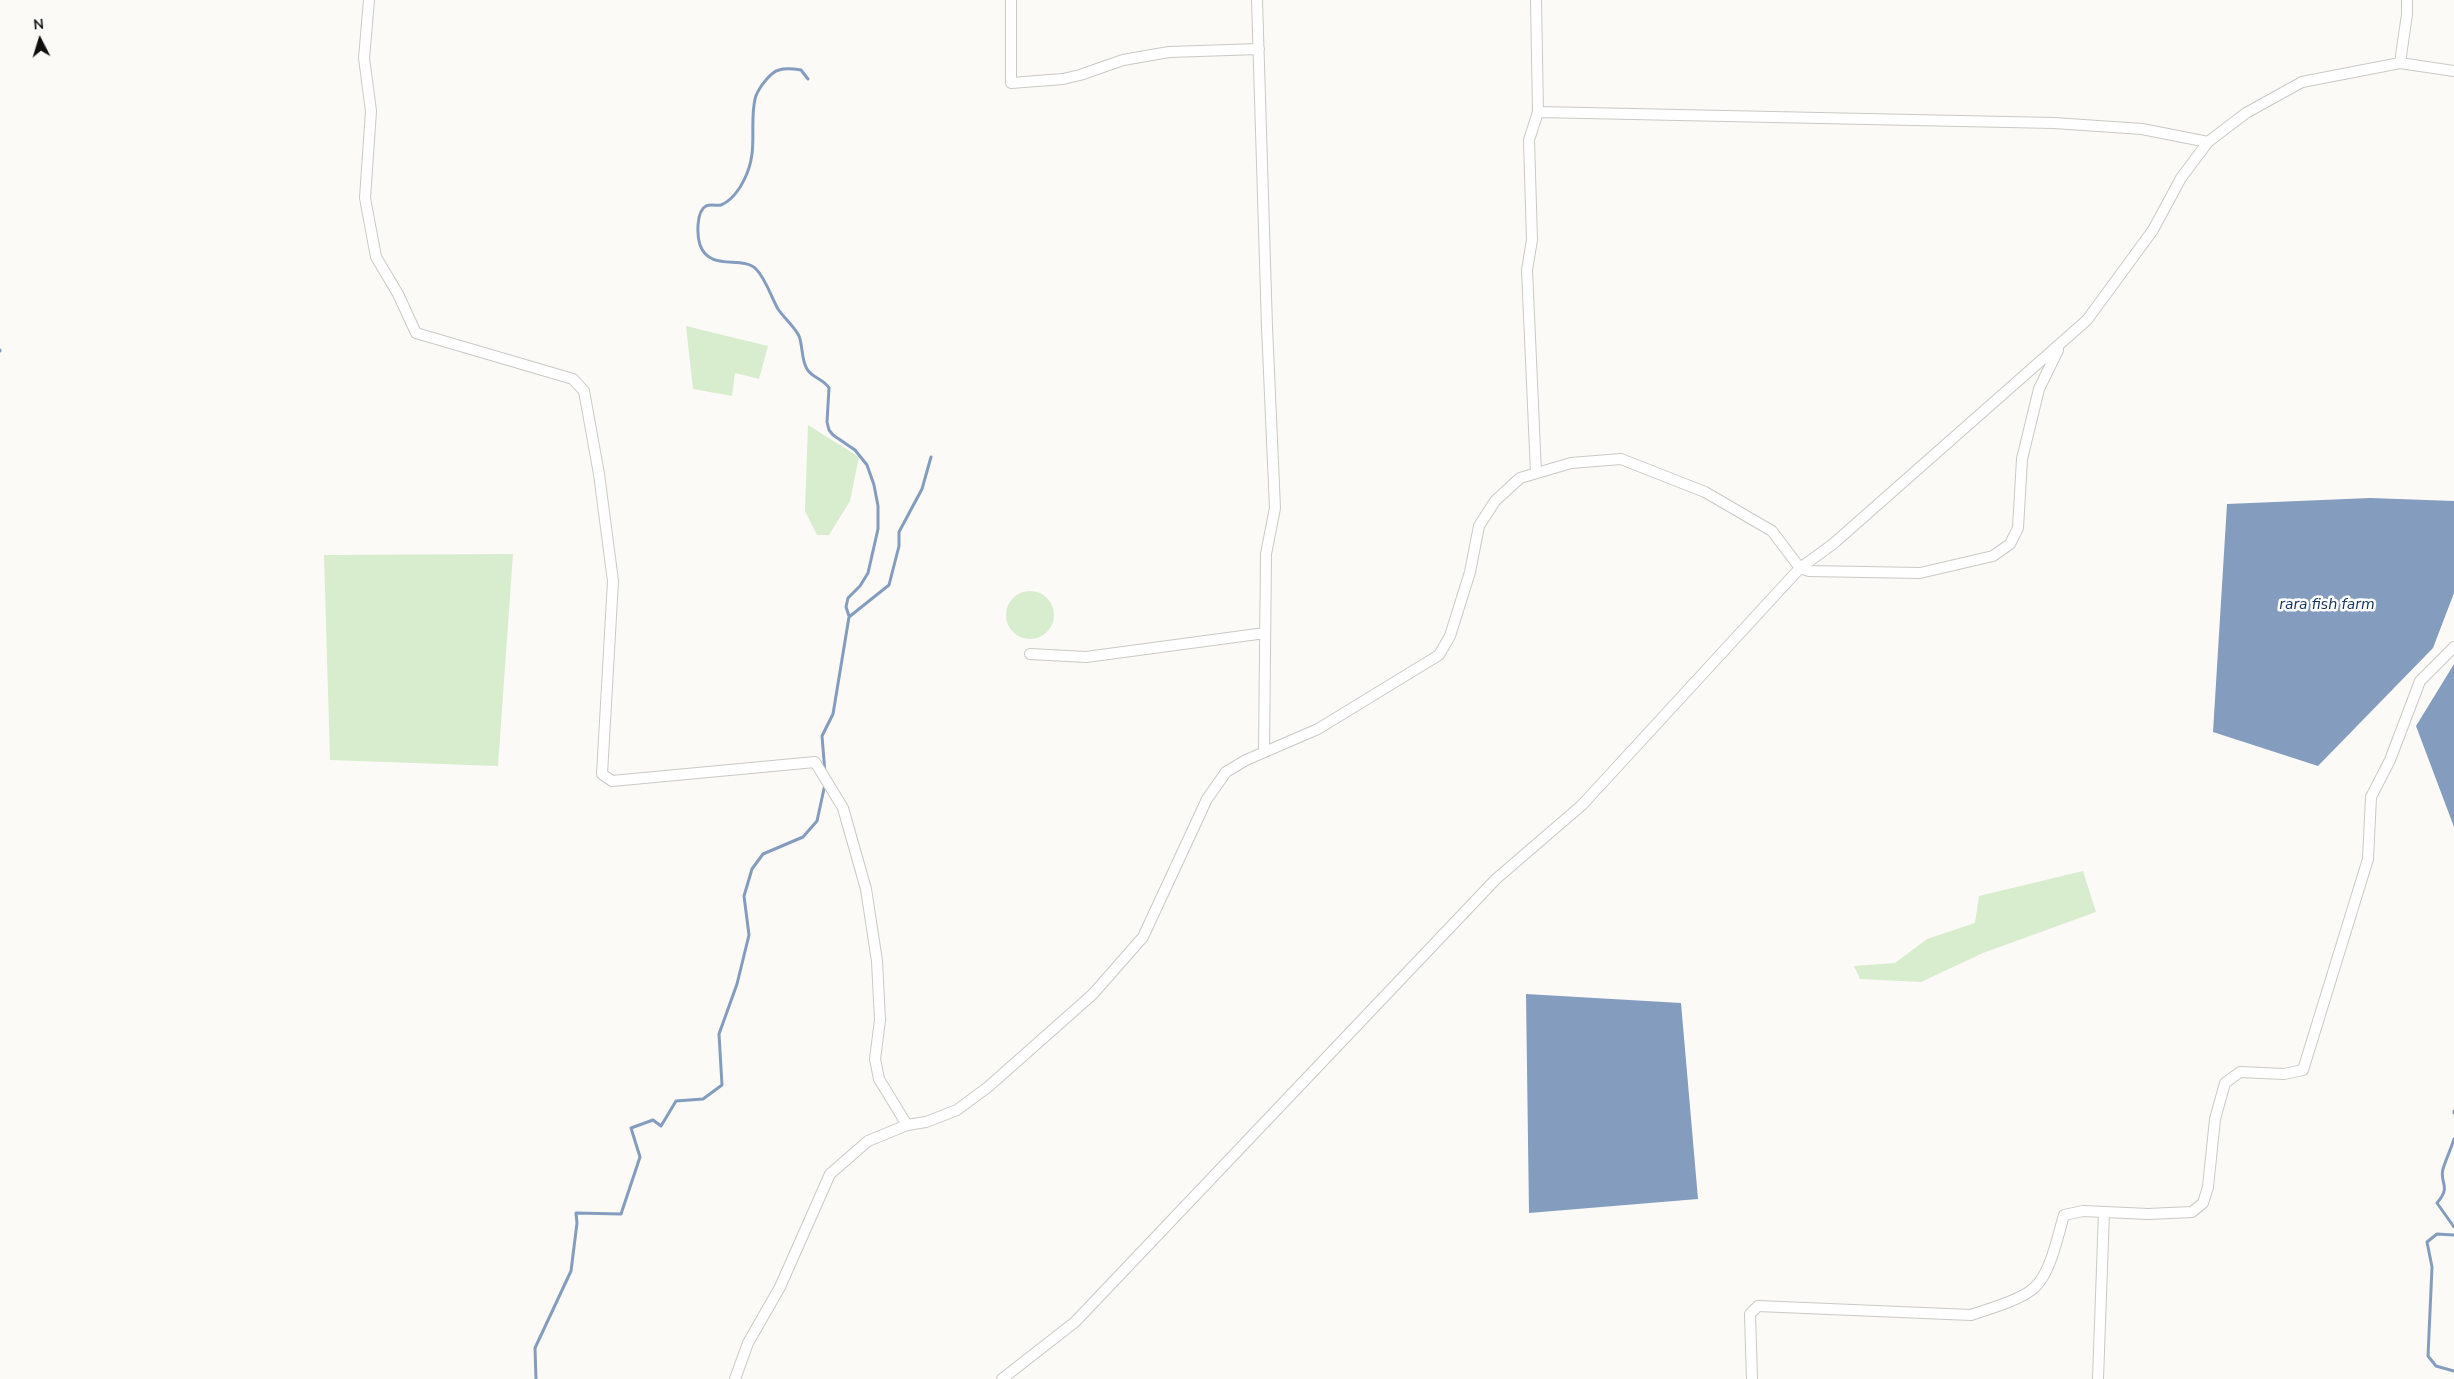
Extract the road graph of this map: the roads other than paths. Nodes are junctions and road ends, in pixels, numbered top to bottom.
1 (369, 0) edge
2 (1011, 0) edge
3 (1257, 0) edge
4 (1536, 0) edge
5 (2407, 0) edge
6 (1259, 49) junction
7 (2400, 63) junction
8 (2454, 71) edge
9 (1538, 112) junction
10 (2208, 142) junction
11 (2061, 344) junction
12 (1536, 473) junction
13 (1800, 568) junction
14 (1265, 633) junction
15 (2454, 647) edge
16 (1030, 654) dead end
17 (1264, 752) junction
18 (908, 1125) junction
19 (2104, 1212) junction
20 (735, 1379) edge
21 (1002, 1379) edge
22 (1752, 1379) edge
23 (2098, 1379) edge

1 - 18 street
2 - 6 street
3 - 6 street
4 - 9 street
5 - 7 street
6 - 14 street
7 - 8 street
7 - 10 street
9 - 10 street
9 - 12 street
10 - 11 street
11 - 13 street
11 - 13 street
12 - 13 street
12 - 17 street
13 - 21 street
14 - 16 street
14 - 17 street
15 - 19 street
17 - 18 street
18 - 20 street
19 - 22 street
19 - 23 street

